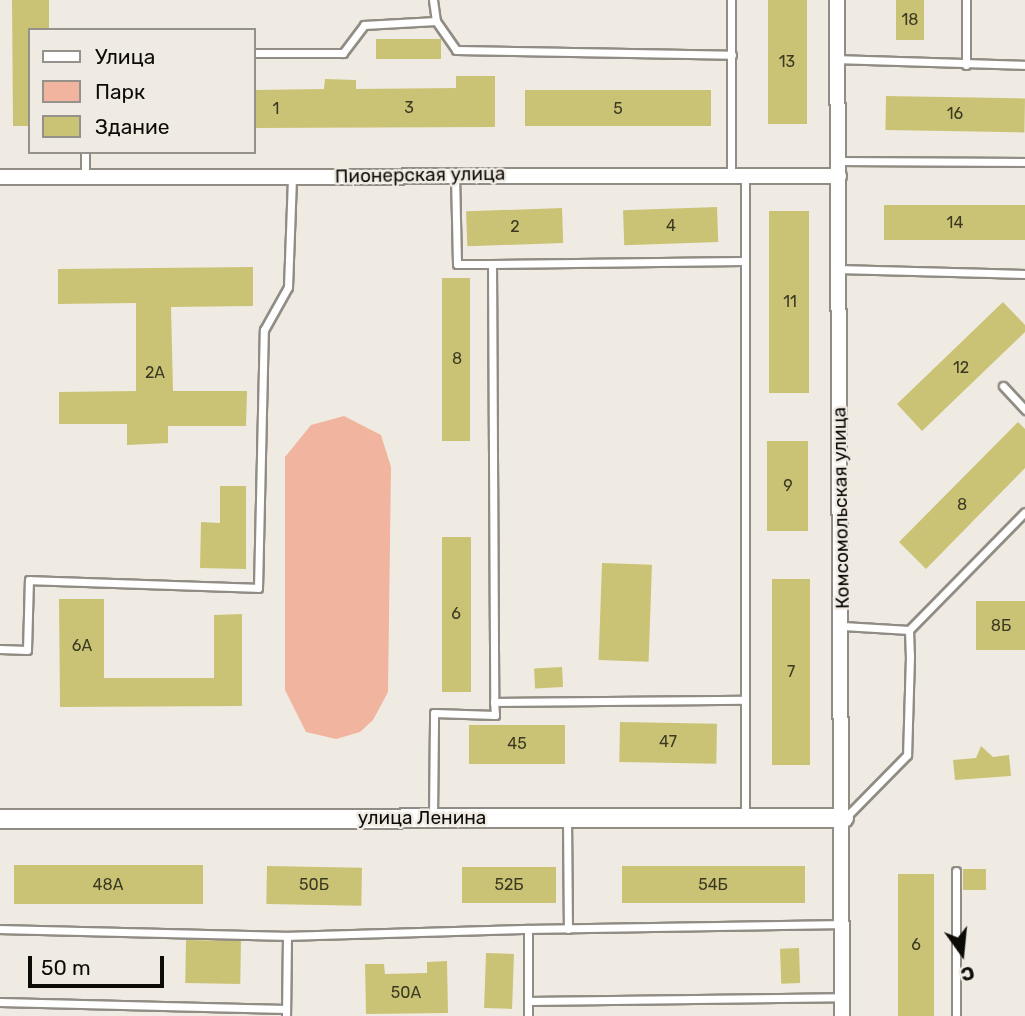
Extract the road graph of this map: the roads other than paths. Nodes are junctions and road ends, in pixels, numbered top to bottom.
1 (433, 0) edge
2 (732, 0) edge
3 (837, 0) edge
4 (966, 0) edge
5 (436, 20) junction
6 (256, 53) edge
7 (732, 55) junction
8 (836, 59) junction
9 (966, 65) junction
10 (1025, 65) edge
11 (85, 154) edge
12 (1025, 162) edge
13 (839, 168) junction
14 (455, 173) junction
15 (738, 176) junction
16 (0, 177) edge
17 (292, 177) junction
18 (85, 178) junction
19 (743, 261) junction
20 (492, 264) junction
21 (837, 269) junction
22 (1025, 274) edge
23 (1003, 386) dead end
24 (1025, 410) edge
25 (1025, 512) edge
26 (843, 626) junction
27 (909, 630) junction
28 (0, 649) edge
29 (744, 700) junction
30 (494, 702) junction
31 (567, 817) junction
32 (433, 818) junction
33 (745, 818) junction
34 (844, 818) junction
35 (0, 819) edge
36 (956, 871) dead end
37 (842, 924) junction
38 (0, 929) edge
39 (528, 929) junction
40 (568, 929) junction
41 (287, 936) junction
42 (842, 997) junction
43 (528, 1001) junction
44 (0, 1002) edge
45 (286, 1012) edge
46 (527, 1016) edge
47 (842, 1016) edge
48 (956, 1016) edge

1 - 5 lane
2 - 7 lane
3 - 8 street, Комсомольская улица
4 - 9 lane
5 - 6 lane
5 - 7 lane
7 - 15 lane
8 - 9 lane
8 - 13 street, Комсомольская улица
9 - 10 lane
11 - 18 lane
12 - 13 lane
13 - 15 street, Пионерская улица
13 - 21 street, Комсомольская улица
14 - 15 street, Пионерская улица
14 - 17 street, Пионерская улица
14 - 20 lane
15 - 19 lane
16 - 18 street, Пионерская улица
17 - 18 street, Пионерская улица
17 - 28 lane
19 - 20 lane
19 - 29 lane
20 - 30 lane
21 - 22 lane
21 - 26 street, Комсомольская улица
23 - 24 lane
25 - 27 lane
26 - 27 lane
26 - 34 street, Комсомольская улица
27 - 34 lane
29 - 30 lane
29 - 33 lane
30 - 32 lane
31 - 32 street, улица Ленина
31 - 33 street, улица Ленина
31 - 40 lane
32 - 35 street, улица Ленина
33 - 34 street, улица Ленина
34 - 37 street, Комсомольская улица
36 - 48 lane
37 - 40 lane
37 - 42 street, Комсомольская улица
38 - 41 lane
39 - 40 lane
39 - 41 lane
39 - 43 lane
41 - 45 lane
42 - 43 lane
42 - 47 street, Комсомольская улица
43 - 46 lane
44 - 45 lane

